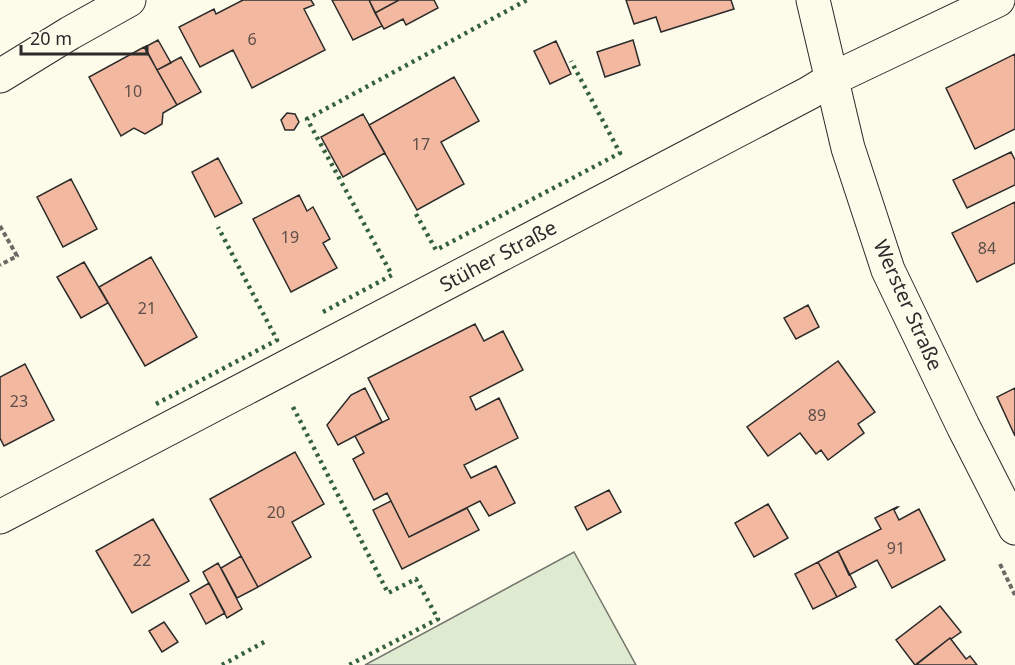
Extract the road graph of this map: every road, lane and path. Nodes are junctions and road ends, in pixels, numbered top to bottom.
1 (129, 0) edge
2 (813, 0) edge
3 (998, 0) edge
4 (0, 76) edge
5 (832, 79) junction
6 (0, 226) edge
7 (0, 265) edge
8 (0, 517) edge
9 (1015, 528) edge

1 - 4 street
2 - 5 street, Werster Straße
3 - 5 street, Stüher Straße
5 - 8 street, Stüher Straße
5 - 9 street, Werster Straße
6 - 7 path

